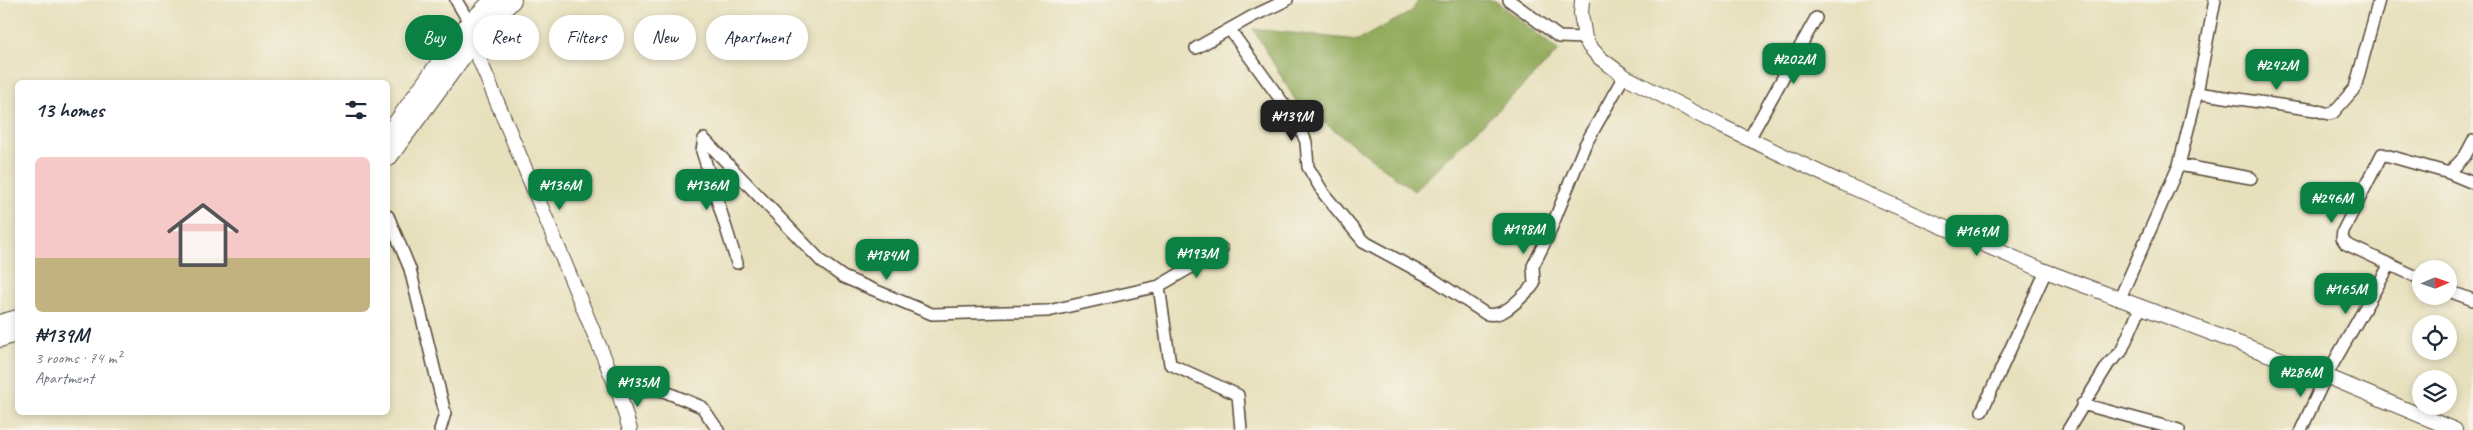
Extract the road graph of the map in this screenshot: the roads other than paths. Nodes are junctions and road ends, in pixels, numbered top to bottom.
1 (456, 0) edge
2 (494, 0) edge
3 (512, 0) edge
4 (1287, 0) edge
5 (1509, 0) edge
6 (1582, 0) edge
7 (2215, 0) edge
8 (2379, 0) edge
9 (1816, 18) dead end
10 (470, 24) junction
11 (1230, 30) junction
12 (1585, 38) junction
13 (472, 42) junction
14 (1196, 48) dead end
15 (1624, 76) junction
16 (2197, 93) junction
17 (390, 133) edge
18 (1749, 139) junction
19 (2473, 141) edge
20 (390, 154) edge
21 (2179, 165) junction
22 (2449, 173) junction
23 (2251, 178) dead end
24 (2473, 183) edge
25 (390, 221) edge
26 (1222, 249) dead end
27 (737, 263) dead end
28 (2389, 266) junction
29 (2046, 271) junction
30 (2412, 276) edge
31 (1159, 286) junction
32 (2458, 294) edge
33 (2120, 298) junction
34 (2473, 300) edge
35 (2141, 306) junction
36 (15, 320) edge
37 (0, 324) edge
38 (15, 333) edge
39 (0, 338) edge
40 (2326, 376) junction
41 (619, 393) junction
42 (2082, 404) junction
43 (1982, 411) dead end
44 (440, 430) edge
45 (630, 430) edge
46 (718, 430) edge
47 (1241, 430) edge
48 (2068, 430) edge
49 (2179, 430) edge
50 (2301, 430) edge
51 (2455, 430) edge

1 - 10 street
2 - 10 main road
3 - 13 main road
4 - 11 street
5 - 12 street
6 - 12 street
7 - 16 street
8 - 16 street
9 - 18 street
10 - 17 main road
11 - 14 street
11 - 15 street
12 - 15 street
13 - 20 main road
13 - 41 street
15 - 18 street
16 - 21 street
18 - 29 street
19 - 22 street
21 - 23 street
21 - 33 street
22 - 24 street
22 - 28 street
25 - 44 street
26 - 31 street
27 - 31 street
28 - 30 street
28 - 40 street
29 - 33 street
29 - 43 street
31 - 47 street
32 - 34 street
33 - 35 street
35 - 40 street
35 - 42 street
36 - 37 main road
38 - 39 main road
40 - 50 street
40 - 51 street
41 - 45 street
41 - 46 street
42 - 48 street
42 - 49 street

